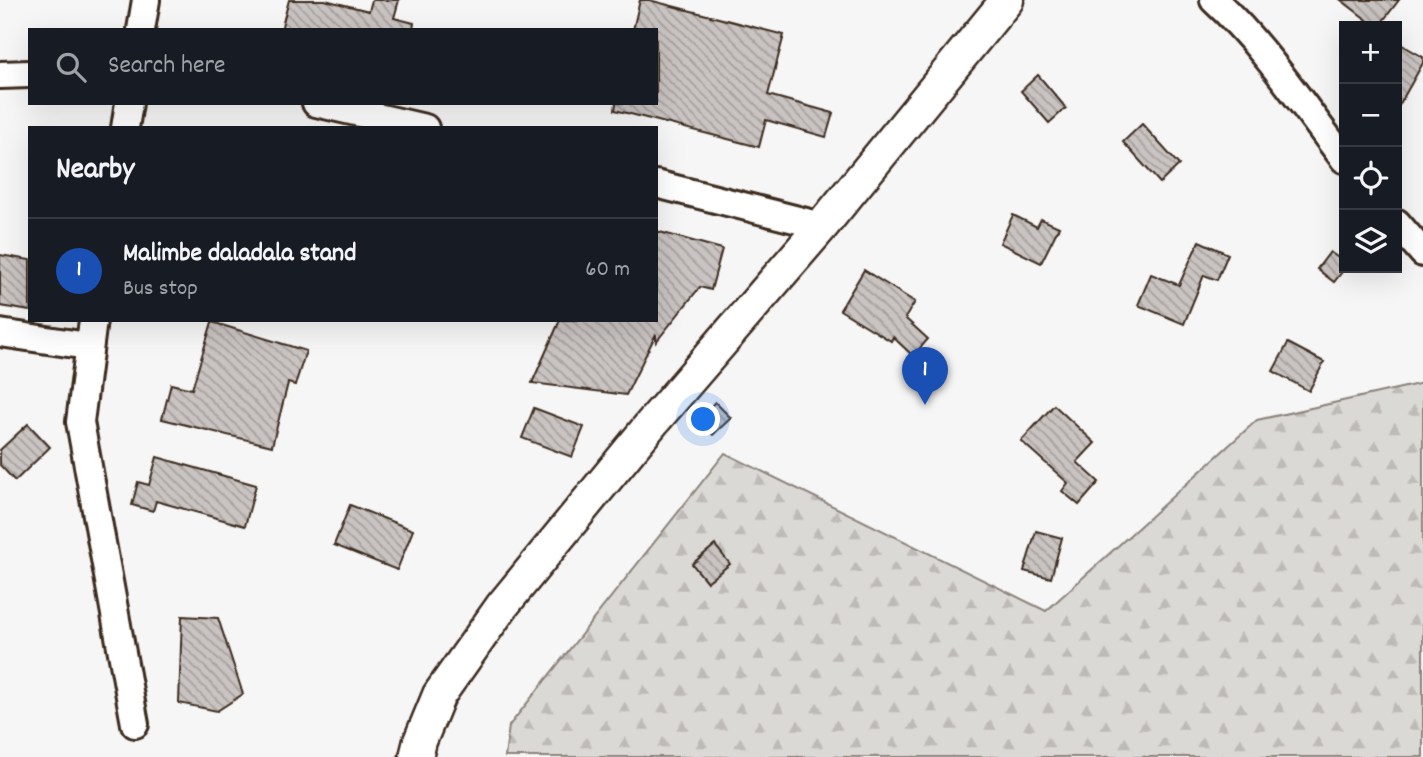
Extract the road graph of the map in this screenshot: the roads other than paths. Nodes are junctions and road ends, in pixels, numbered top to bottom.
1 (146, 0) edge
2 (1007, 0) edge
3 (1214, 0) edge
4 (141, 28) edge
5 (28, 74) edge
6 (0, 75) edge
7 (129, 105) edge
8 (325, 105) edge
9 (125, 126) edge
10 (416, 126) edge
11 (1339, 152) edge
12 (658, 185) edge
13 (822, 226) junction
14 (1402, 229) edge
15 (1423, 253) edge
16 (93, 322) edge
17 (0, 333) edge
18 (88, 346) junction
19 (135, 724) dead end
20 (416, 757) edge

1 - 4 street
2 - 13 main road
3 - 11 street
5 - 6 street
7 - 9 street
8 - 10 street
12 - 13 street
13 - 20 main road
14 - 15 street
16 - 18 street
17 - 18 street
18 - 19 street

